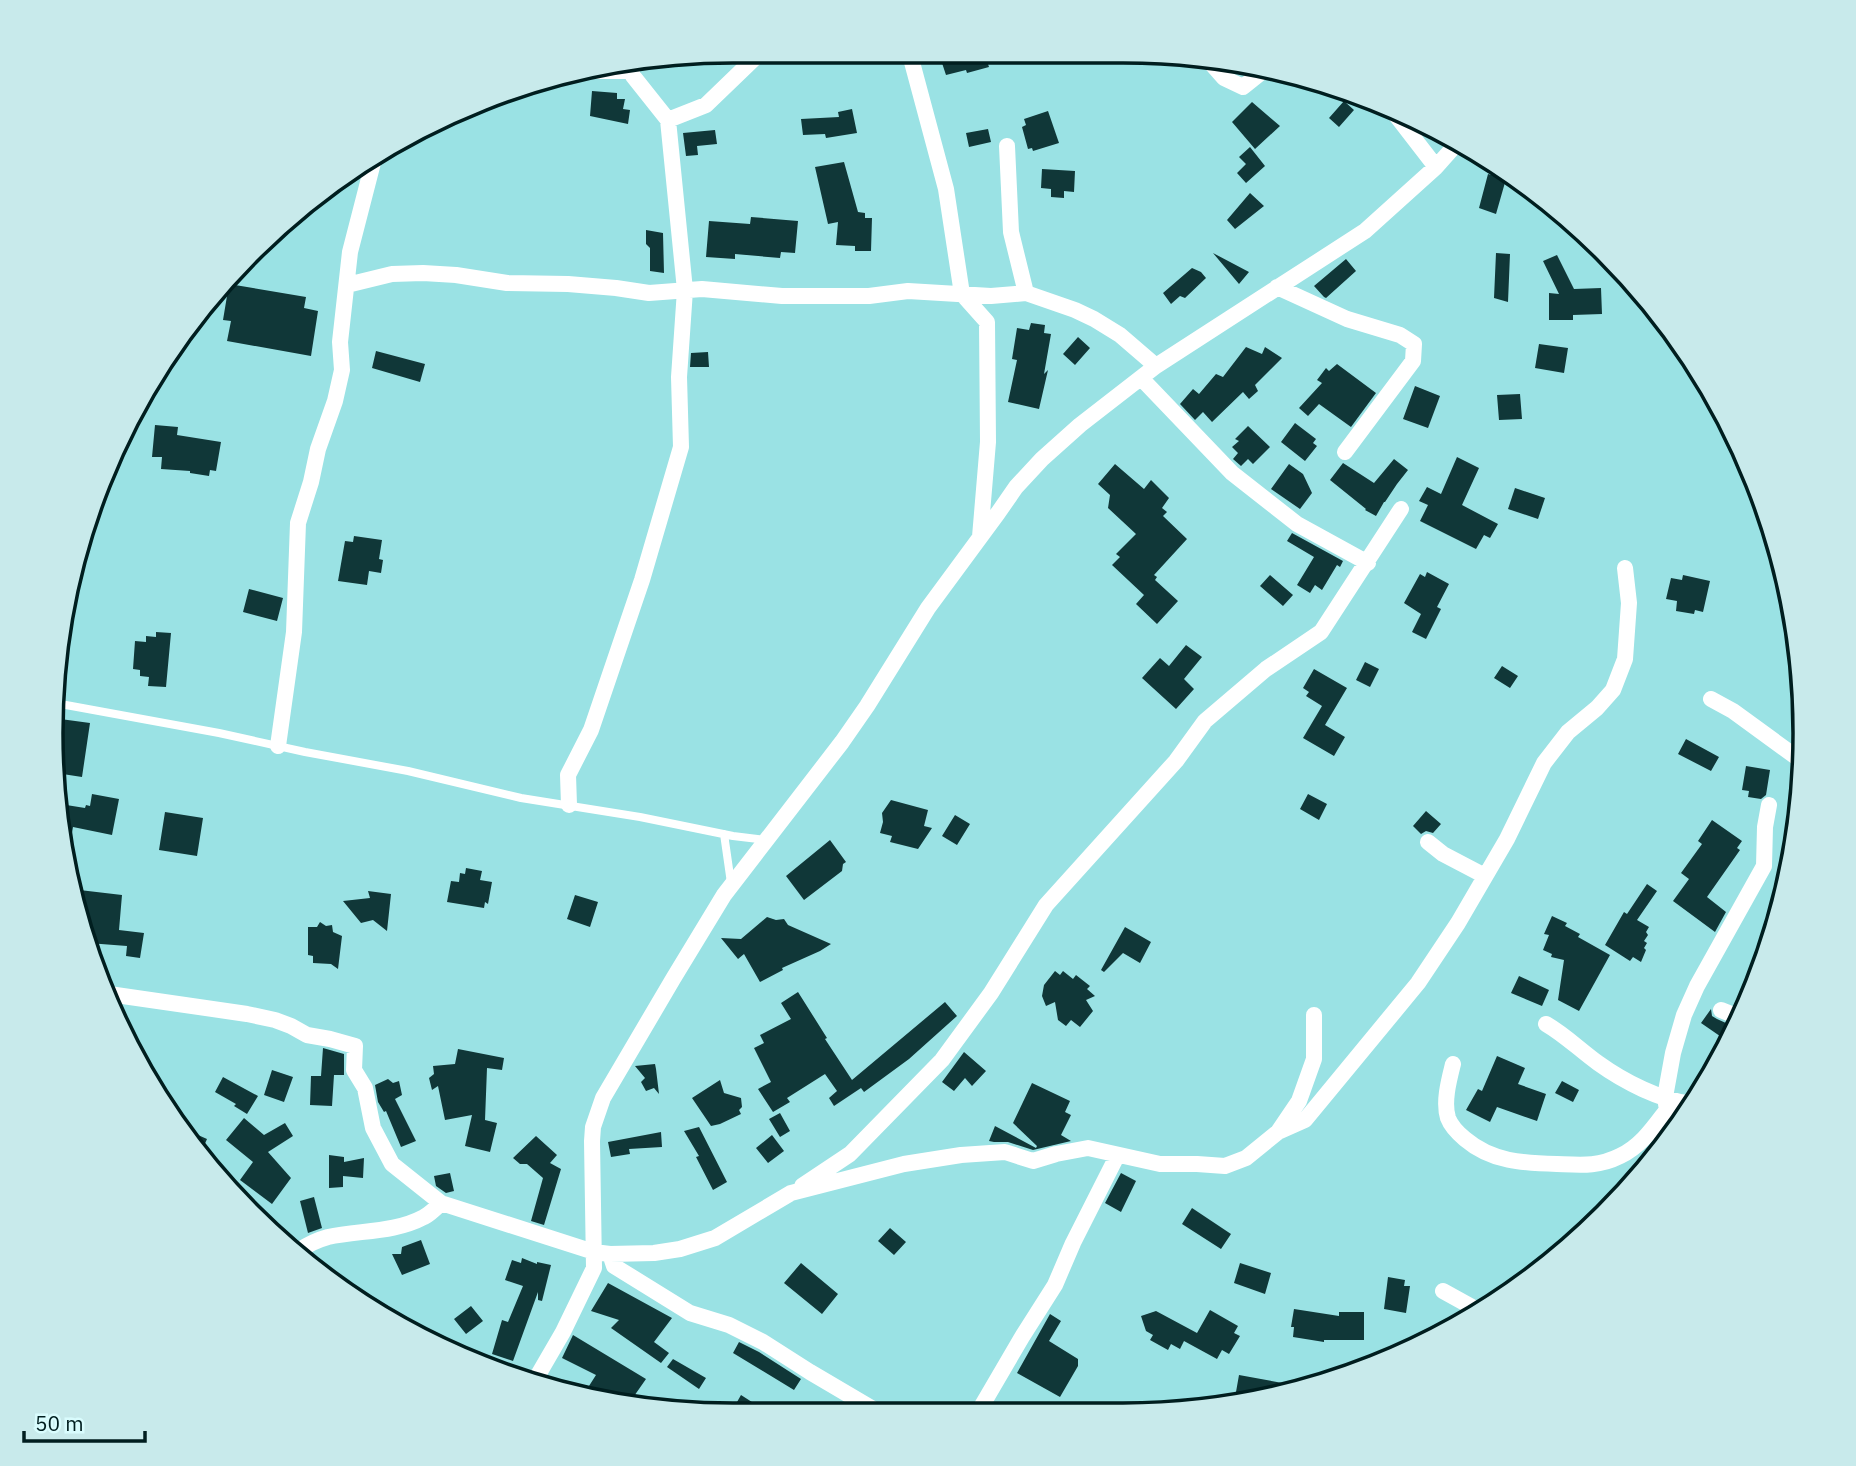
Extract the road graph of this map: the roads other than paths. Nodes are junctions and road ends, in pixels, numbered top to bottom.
1 (750, 63) edge
2 (912, 63) edge
3 (1217, 70) edge
4 (631, 71) edge
5 (1256, 77) edge
6 (668, 120) junction
7 (1404, 125) edge
8 (1007, 146) dead end
9 (1452, 150) edge
10 (1436, 167) junction
11 (371, 170) edge
12 (346, 285) junction
13 (1277, 287) junction
14 (685, 290) junction
15 (1026, 293) junction
16 (962, 294) junction
17 (1156, 366) junction
18 (1141, 377) junction
19 (1345, 452) dead end
20 (1401, 509) dead end
21 (981, 537) junction
22 (1368, 563) junction
23 (1625, 568) dead end
24 (1711, 699) dead end
25 (64, 705) edge
26 (278, 746) junction
27 (1793, 754) edge
28 (569, 805) junction
29 (1769, 805) dead end
30 (724, 834) junction
31 (766, 840) junction
32 (1428, 842) dead end
33 (1485, 876) junction
34 (731, 886) junction
35 (117, 995) edge
36 (1721, 1010) dead end
37 (1731, 1014) edge
38 (1314, 1016) dead end
39 (1546, 1024) dead end
40 (1453, 1065) dead end
41 (1681, 1103) edge
42 (1665, 1104) junction
43 (1668, 1122) edge
44 (1278, 1132) junction
45 (1117, 1156) junction
46 (792, 1193) junction
47 (441, 1203) junction
48 (304, 1248) edge
49 (602, 1253) junction
50 (1443, 1291) dead end
51 (1470, 1306) edge
52 (539, 1373) edge
53 (863, 1403) edge
54 (984, 1403) edge

1 - 6 street
2 - 16 street
3 - 5 street
4 - 6 street
6 - 14 street
7 - 10 street
8 - 15 street
9 - 10 street
10 - 13 street
11 - 12 street
12 - 14 street
12 - 26 street
13 - 17 street
13 - 19 street
14 - 16 street
14 - 28 street
15 - 16 street
15 - 17 street
16 - 21 street
17 - 18 street
18 - 21 street
18 - 22 street
20 - 22 street
21 - 31 street
22 - 46 street
23 - 33 street
24 - 27 street
25 - 26 lane
26 - 28 lane
28 - 30 lane
29 - 42 street
30 - 31 lane
30 - 34 lane
31 - 34 street
32 - 33 street
33 - 44 street
34 - 49 street
35 - 47 street
36 - 37 street
38 - 44 street
39 - 42 street
40 - 42 street
41 - 42 street
42 - 43 street
44 - 45 street
45 - 46 street
45 - 54 street
46 - 49 street
47 - 48 street
47 - 49 street
49 - 52 street
49 - 53 street
50 - 51 street

